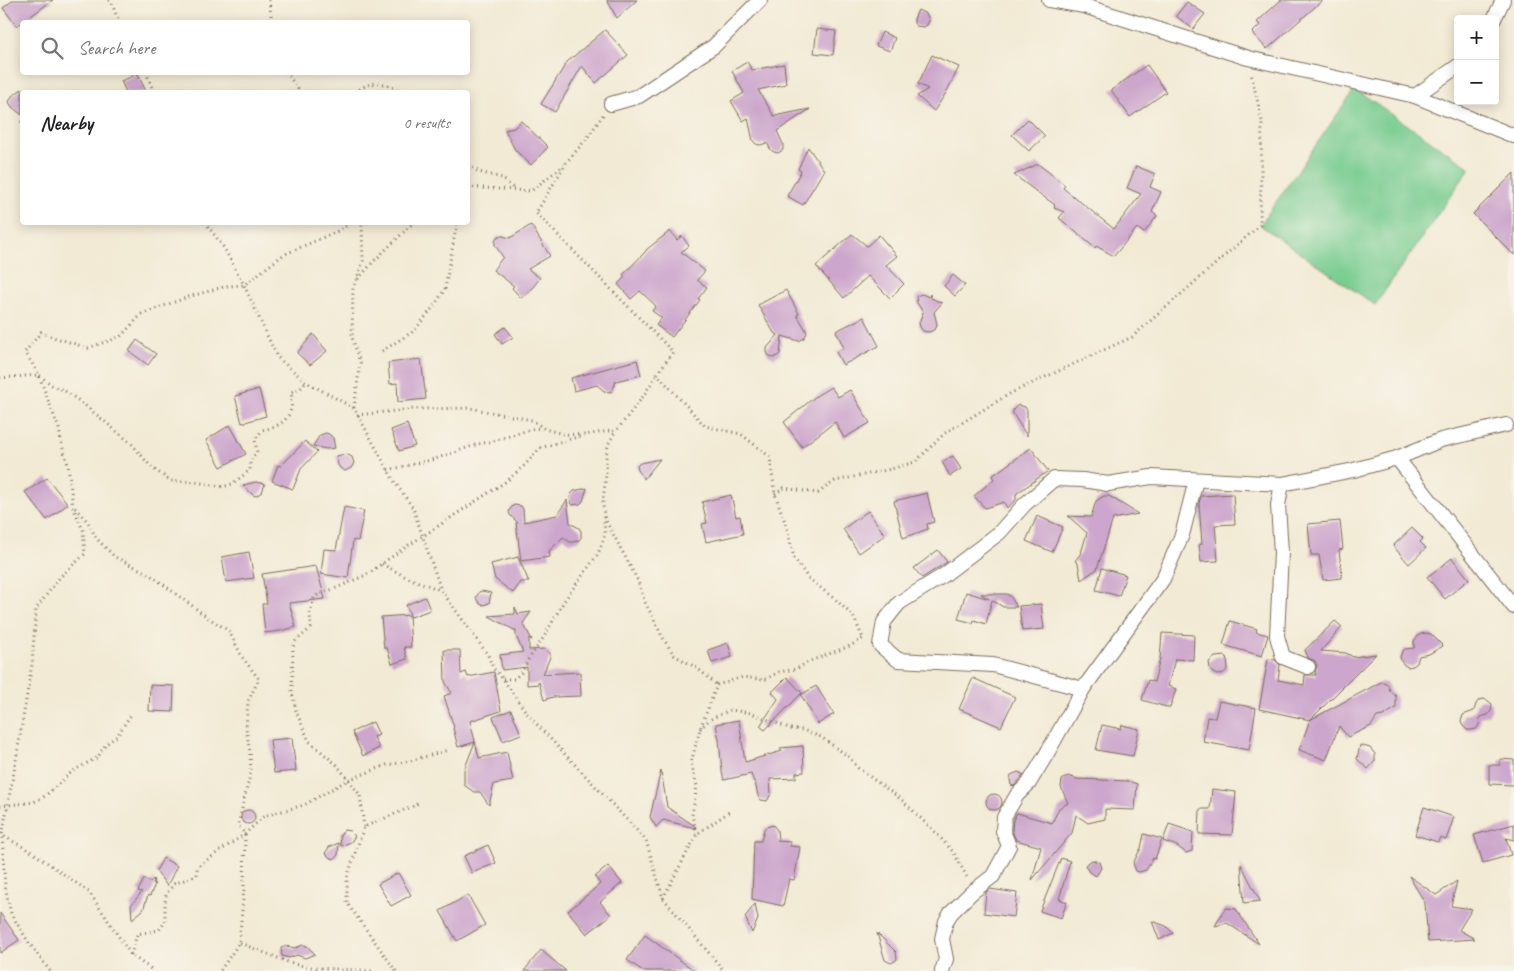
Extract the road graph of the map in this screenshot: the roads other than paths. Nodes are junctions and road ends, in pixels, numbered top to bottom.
1 (760, 0) edge
2 (1049, 0) edge
3 (1502, 0) edge
4 (1496, 15) edge
5 (1454, 69) edge
6 (1415, 96) junction
7 (611, 104) road end
8 (1514, 136) edge
9 (1506, 425) dead end
10 (1398, 458) junction
11 (1196, 480) junction
12 (1282, 484) junction
13 (1514, 607) edge
14 (1308, 667) dead end
15 (1083, 690) junction
16 (942, 971) edge

1 - 7 street
2 - 6 street
3 - 4 street
5 - 6 street
6 - 8 street
9 - 10 street
10 - 12 street
10 - 13 street
11 - 12 street
11 - 15 street
11 - 15 street
12 - 14 street
15 - 16 street

